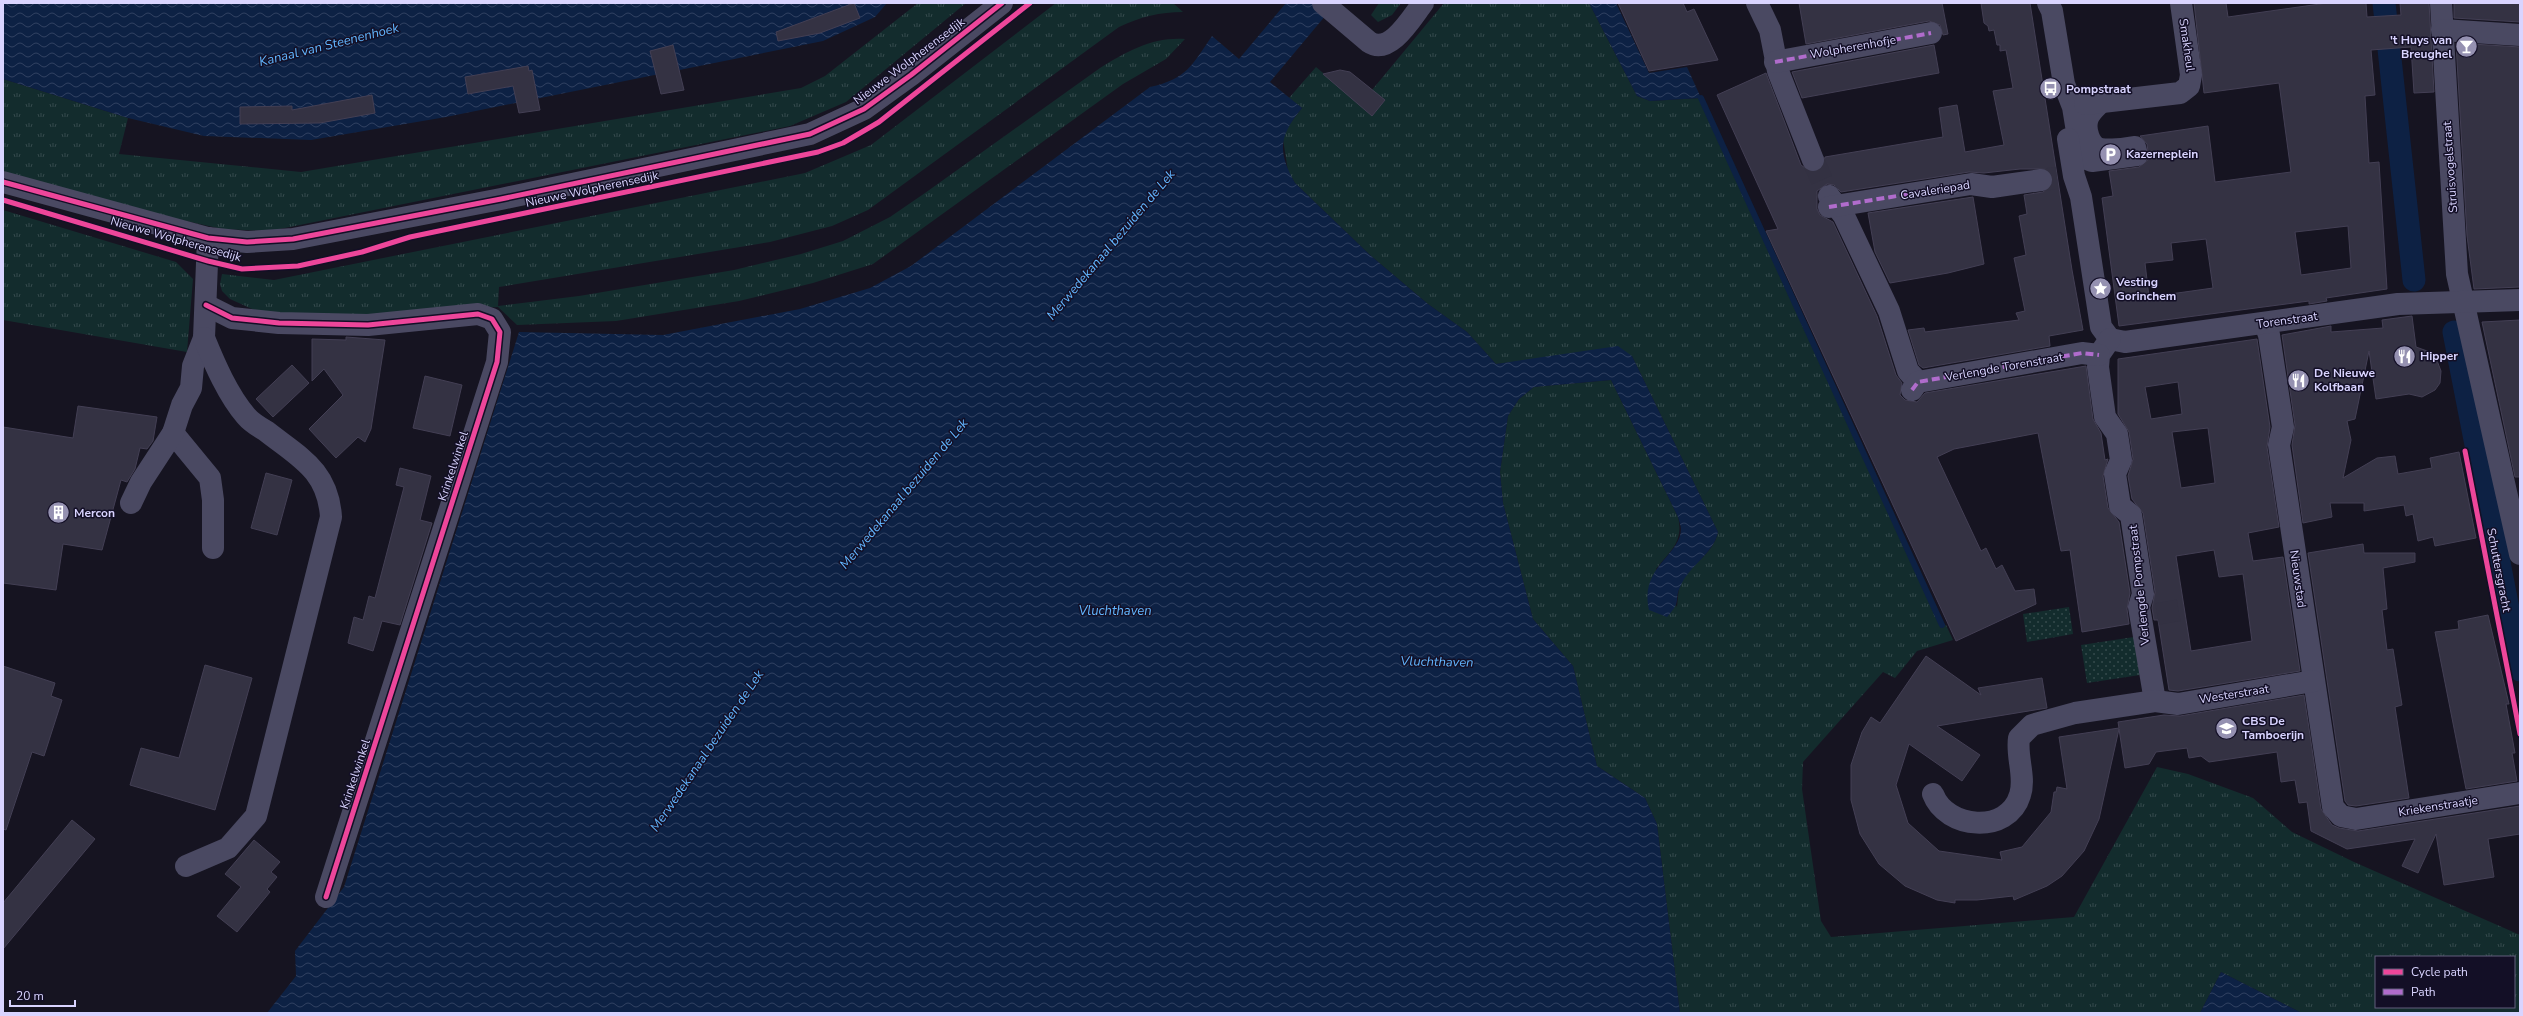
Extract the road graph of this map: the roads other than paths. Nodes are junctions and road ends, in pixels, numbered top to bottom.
1 (1002, 3) edge
2 (1423, 3) edge
3 (1757, 3) edge
4 (2048, 3) edge
5 (2181, 3) edge
6 (2440, 3) edge
7 (1328, 7) edge
8 (2442, 30) junction
9 (1931, 33) dead end
10 (2520, 35) edge
11 (1775, 62) junction
12 (2064, 84) junction
13 (2100, 103) junction
14 (1813, 160) tunnel mouth
15 (2057, 178) junction
16 (3, 182) edge
17 (208, 238) junction
18 (2520, 300) edge
19 (2464, 303) junction
20 (206, 305) junction
21 (2265, 324) junction
22 (204, 338) junction
23 (2104, 347) junction
24 (1915, 386) joint
25 (174, 433) junction
26 (131, 503) dead end
27 (213, 548) dead end
28 (2520, 554) edge
29 (2313, 681) junction
30 (2155, 701) junction
31 (2520, 793) edge
32 (1933, 794) dead end
33 (2356, 819) joint
34 (186, 866) dead end
35 (326, 897) dead end

1 - 17 street, Nieuwe Wolpherensedijk
2 - 7 street
3 - 11 street
4 - 12 street
5 - 13 street, Smakheul
6 - 8 street, Struisvogelstraat
8 - 10 street
8 - 19 street, Struisvogelstraat
9 - 11 street, Wolpherenhofje
11 - 14 street
12 - 13 street
12 - 13 street
12 - 15 street
15 - 23 street
15 - 24 street, Cavaleriepad
16 - 17 street, Nieuwe Wolpherensedijk
17 - 20 street
18 - 19 street, Torenstraat
19 - 21 street, Torenstraat
19 - 28 street, Schuttersgracht
20 - 22 street
20 - 35 street, Krinkelwinkel
21 - 23 street, Torenstraat
21 - 29 street, Nieuwstad
22 - 25 street
22 - 34 street
23 - 24 street, Verlengde Torenstraat
23 - 30 street, Verlengde Pompstraat
25 - 26 street
25 - 27 street
29 - 30 street, Westerstraat
29 - 33 street, Nieuwstad
30 - 32 street, Westerstraat
31 - 33 street, Kriekenstraatje

